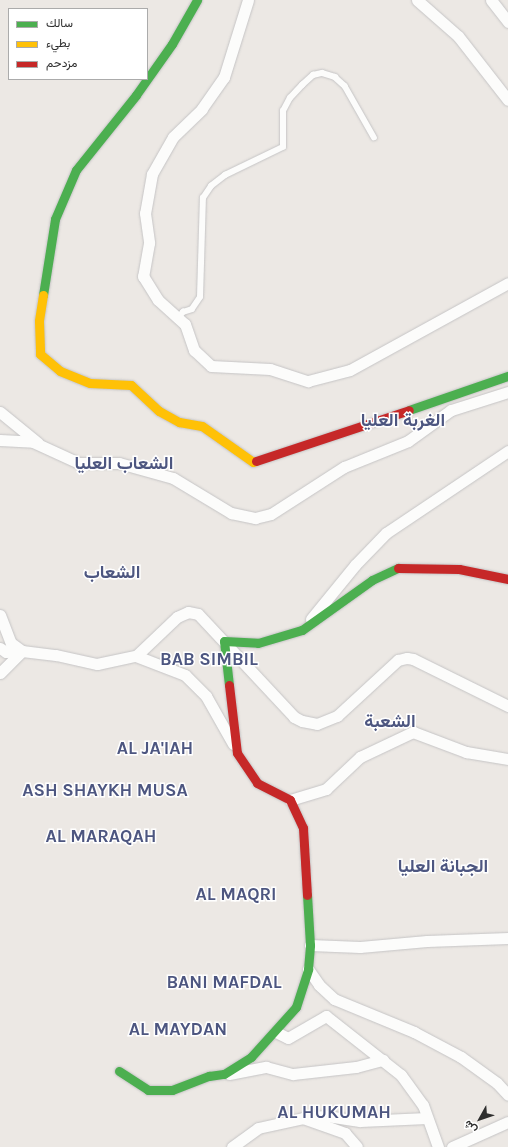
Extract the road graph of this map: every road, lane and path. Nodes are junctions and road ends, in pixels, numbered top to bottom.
1 (197, 0) edge
2 (248, 0) edge
3 (417, 0) edge
4 (491, 0) edge
5 (508, 22) edge
6 (148, 78) edge
7 (146, 80) edge
8 (508, 100) edge
9 (374, 138) dead end
10 (508, 283) edge
11 (178, 318) junction
12 (508, 376) edge
13 (508, 392) edge
14 (0, 412) edge
15 (0, 440) edge
16 (43, 447) junction
17 (508, 451) edge
18 (508, 579) edge
19 (0, 615) edge
20 (302, 630) junction
21 (224, 640) junction
22 (0, 648) edge
23 (22, 652) junction
24 (136, 656) junction
25 (0, 673) edge
26 (508, 706) edge
27 (237, 753) junction
28 (508, 759) edge
29 (290, 800) junction
30 (508, 938) edge
31 (310, 945) junction
32 (308, 969) junction
33 (276, 1032) junction
34 (384, 1060) junction
35 (119, 1072) dead end
36 (224, 1074) junction
37 (508, 1095) edge
38 (303, 1118) junction
39 (427, 1118) junction
40 (508, 1122) edge
41 (232, 1147) edge
42 (357, 1147) edge
43 (438, 1147) edge
44 (452, 1147) edge

1 - 6 street
2 - 11 street
3 - 8 street
4 - 5 street
7 - 12 street
9 - 11 lane
10 - 11 street
13 - 16 street
14 - 16 street
15 - 16 street
17 - 20 street
18 - 20 street
19 - 23 street
20 - 21 street
21 - 24 street
21 - 26 street
21 - 27 street
22 - 23 street
23 - 24 street
23 - 25 street
24 - 27 street
27 - 29 street
28 - 29 street
29 - 31 street
30 - 31 street
31 - 32 street
32 - 33 street
32 - 37 street
33 - 34 street
33 - 36 street
34 - 36 street
34 - 39 street
35 - 36 street
38 - 39 street
38 - 41 street
38 - 42 street
39 - 43 street
40 - 44 street

